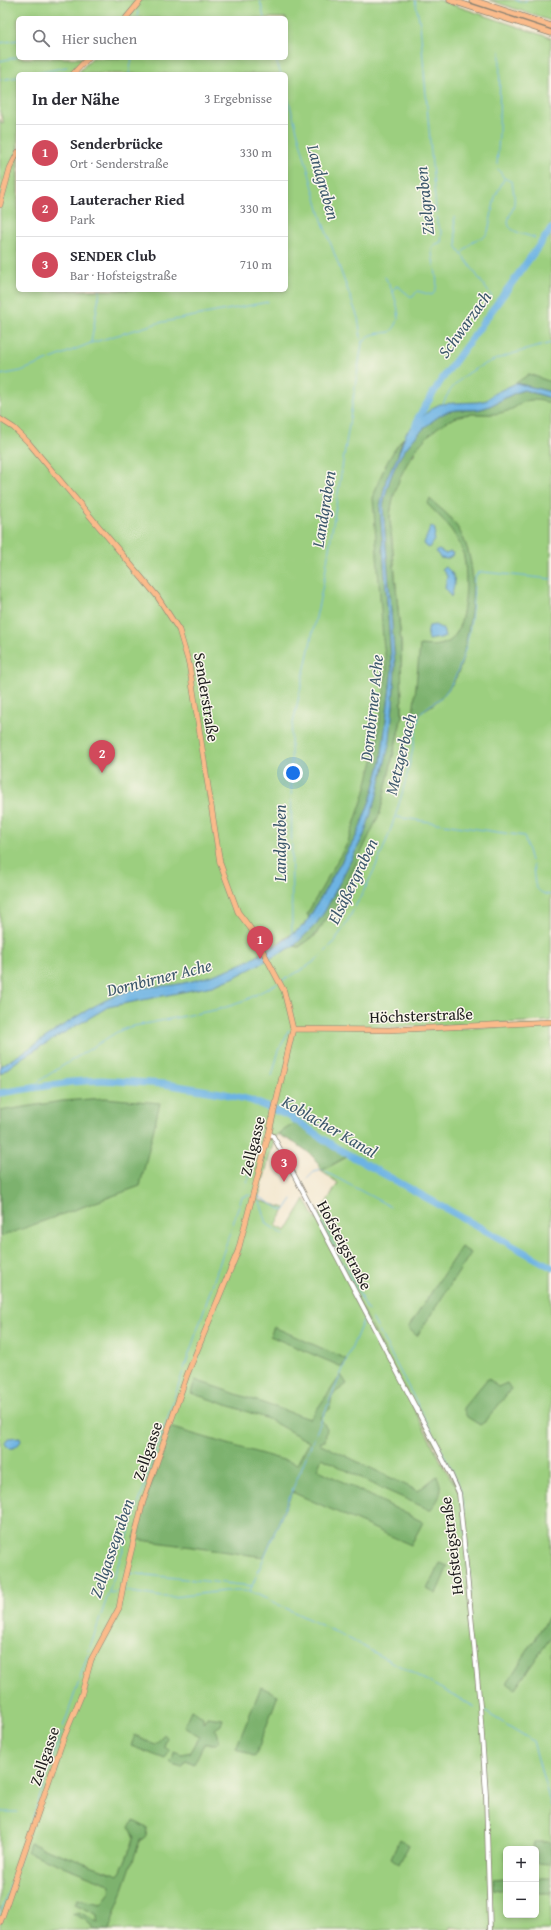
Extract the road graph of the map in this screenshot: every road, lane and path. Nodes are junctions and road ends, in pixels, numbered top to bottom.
1 (141, 0) edge
2 (450, 0) edge
3 (472, 0) edge
4 (128, 16) edge
5 (551, 26) edge
6 (551, 33) edge
7 (86, 60) edge
8 (75, 72) edge
9 (16, 156) edge
10 (0, 205) edge
11 (0, 419) edge
12 (551, 1022) edge
13 (293, 1029) junction
14 (269, 1133) junction
15 (0, 1923) edge
16 (490, 1930) edge

1 - 4 main road
2 - 6 highway
3 - 5 highway
7 - 8 main road
9 - 10 main road
11 - 13 main road, Senderstraße
12 - 13 main road, Höchsterstraße
13 - 14 main road, Zellgasse
14 - 15 main road, Zellgasse
14 - 16 street, Hofsteigstraße

